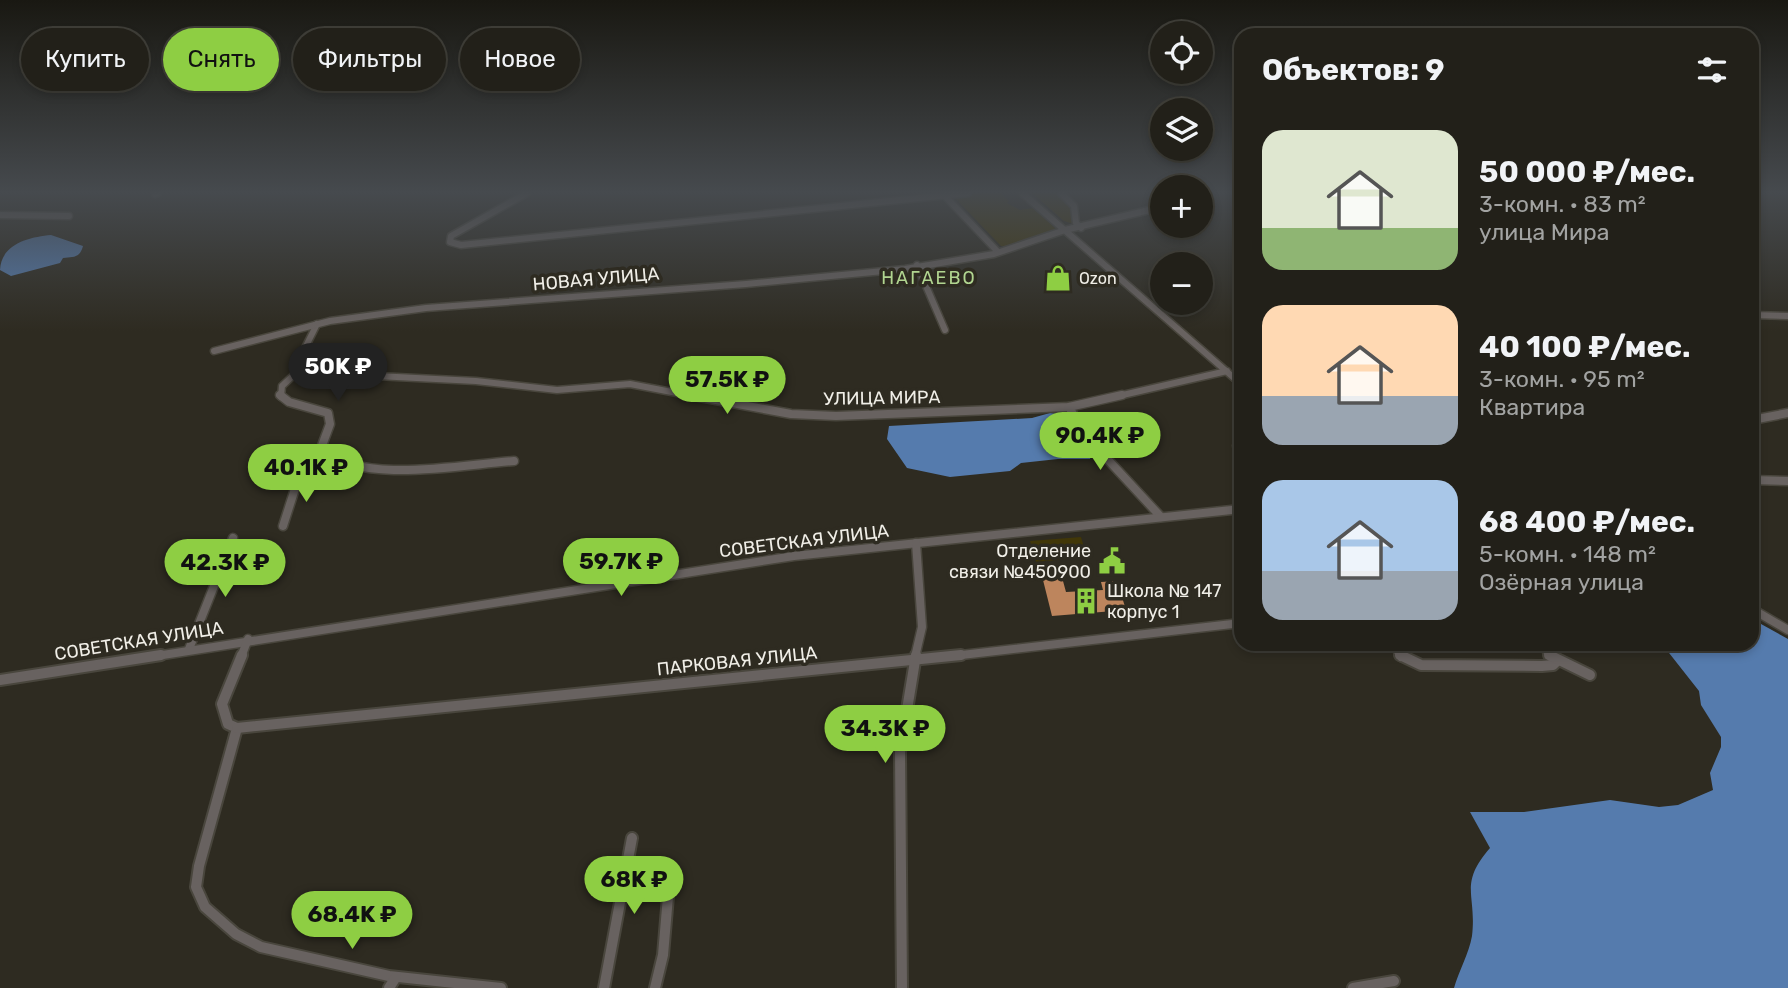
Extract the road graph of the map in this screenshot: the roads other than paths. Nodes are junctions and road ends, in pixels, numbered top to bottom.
1 (450, 239) edge
2 (516, 239) edge
3 (985, 239) edge
4 (1037, 239) edge
5 (1075, 239) edge
6 (998, 252) junction
7 (917, 265) junction
8 (1759, 315) edge
9 (1788, 316) edge
10 (317, 324) junction
11 (945, 330) dead end
12 (214, 351) dead end
13 (297, 372) junction
14 (1229, 373) junction
15 (1234, 373) edge
16 (1234, 378) edge
17 (1069, 407) junction
18 (1788, 413) edge
19 (1759, 419) edge
20 (321, 454) junction
21 (514, 461) dead end
22 (325, 469) dead end
23 (1759, 480) edge
24 (1788, 481) edge
25 (1234, 510) edge
26 (1161, 517) junction
27 (284, 526) dead end
28 (233, 538) dead end
29 (916, 543) junction
30 (1759, 613) edge
31 (1234, 624) edge
32 (1788, 630) edge
33 (248, 639) junction
34 (188, 649) junction
35 (1398, 651) edge
36 (1548, 651) edge
37 (914, 658) junction
38 (1558, 660) junction
39 (1590, 675) dead end
40 (0, 680) edge
41 (237, 728) junction
42 (632, 838) dead end
43 (670, 873) dead end
44 (396, 977) junction
45 (1394, 981) dead end
46 (389, 988) edge
47 (500, 988) edge
48 (604, 988) edge
49 (655, 988) edge
50 (902, 988) edge
51 (1353, 988) edge

1 - 2 street
3 - 6 street
4 - 6 street, НОВАЯ УЛИЦА
5 - 14 street
6 - 7 street, НОВАЯ УЛИЦА
7 - 10 street, НОВАЯ УЛИЦА
7 - 11 street
8 - 9 street
10 - 12 street, НОВАЯ УЛИЦА
10 - 13 street
13 - 17 street, УЛИЦА МИРА
13 - 20 street
14 - 15 street, УЛИЦА МИРА
14 - 16 street
14 - 17 street, УЛИЦА МИРА
17 - 26 street
18 - 19 street
20 - 21 street
20 - 22 street
20 - 27 street
23 - 24 street
25 - 26 street, СОВЕТСКАЯ УЛИЦА
26 - 29 street, СОВЕТСКАЯ УЛИЦА
28 - 34 street
29 - 33 street, СОВЕТСКАЯ УЛИЦА
29 - 37 street
30 - 32 street
31 - 37 street, ПАРКОВАЯ УЛИЦА
33 - 34 street, СОВЕТСКАЯ УЛИЦА
33 - 41 street
34 - 40 street, СОВЕТСКАЯ УЛИЦА
35 - 38 street
36 - 38 street
37 - 41 street, ПАРКОВАЯ УЛИЦА
37 - 50 street
38 - 39 street
41 - 44 street
42 - 48 street
43 - 49 street
44 - 46 street
44 - 47 street
45 - 51 street

